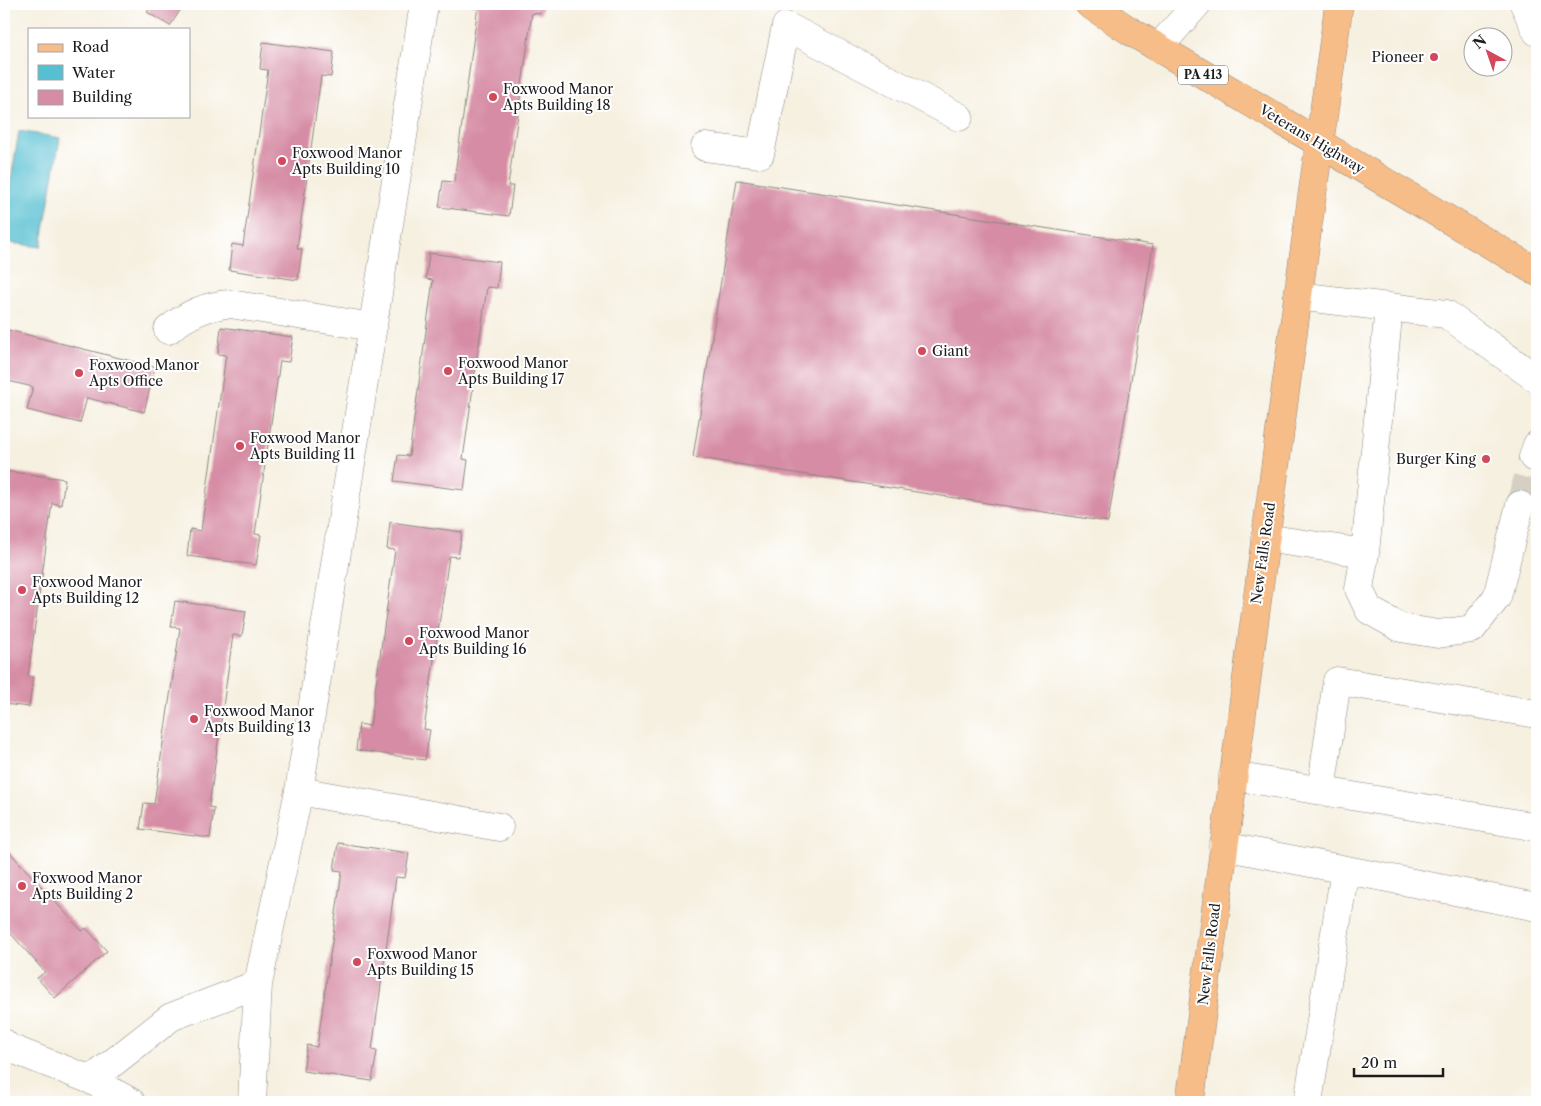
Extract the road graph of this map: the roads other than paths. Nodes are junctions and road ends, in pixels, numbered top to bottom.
1 (424, 4) edge
2 (1089, 4) edge
3 (1197, 4) edge
4 (1339, 4) edge
5 (1524, 4) edge
6 (1537, 30) edge
7 (1158, 48) junction
8 (959, 117) dead end
9 (1319, 143) junction
10 (705, 147) dead end
11 (1537, 272) edge
12 (1298, 296) junction
13 (1389, 307) junction
14 (373, 327) junction
15 (168, 330) dead end
16 (1537, 380) edge
17 (1520, 505) tunnel mouth
18 (1265, 538) junction
19 (1365, 553) junction
20 (1537, 714) edge
21 (1232, 776) junction
22 (299, 791) junction
23 (1321, 791) junction
24 (499, 826) dead end
25 (1537, 828) edge
26 (1223, 846) junction
27 (1345, 870) junction
28 (1537, 907) edge
29 (258, 984) junction
30 (4, 1043) edge
31 (91, 1080) junction
32 (131, 1102) edge
33 (252, 1102) edge
34 (1190, 1102) edge
35 (1308, 1102) edge

1 - 14 lane
2 - 7 main road, Veterans Highway / PA 413
3 - 7 lane
4 - 9 main road, New Falls Road
5 - 6 lane
7 - 9 main road, Veterans Highway / PA 413
8 - 10 lane
9 - 11 main road, Veterans Highway / PA 413
9 - 12 main road, New Falls Road
12 - 13 lane
12 - 18 main road, New Falls Road
13 - 16 lane
13 - 19 lane
14 - 15 lane
14 - 22 lane
17 - 19 lane
18 - 19 lane
18 - 21 main road, New Falls Road
20 - 23 lane
21 - 23 lane
21 - 26 main road, New Falls Road
22 - 24 lane
22 - 29 lane
23 - 25 lane
26 - 27 lane
26 - 34 main road, New Falls Road
27 - 28 lane
27 - 35 lane
29 - 31 lane
29 - 33 lane
30 - 31 lane
31 - 32 lane

